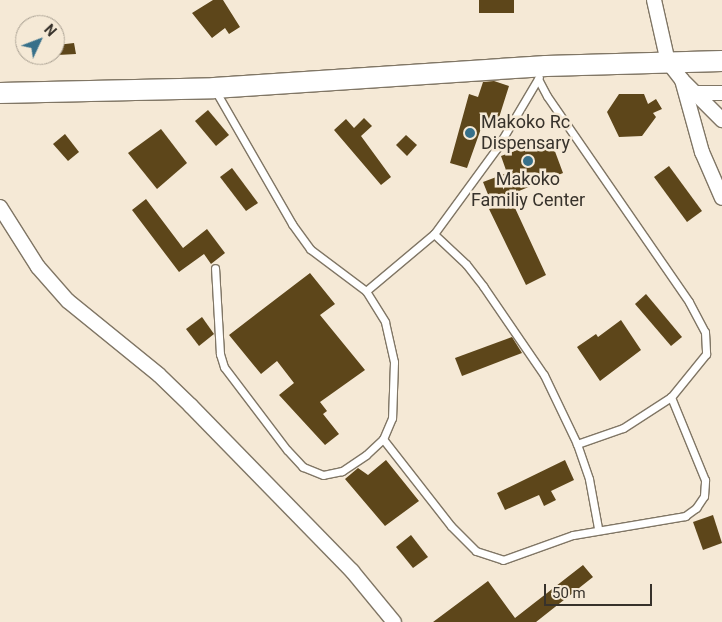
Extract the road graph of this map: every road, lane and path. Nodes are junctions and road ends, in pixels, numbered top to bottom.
1 (654, 0) edge
2 (722, 61) edge
3 (668, 62) junction
4 (542, 72) junction
5 (682, 80) junction
6 (214, 88) junction
7 (0, 93) edge
8 (698, 93) junction
9 (722, 93) edge
10 (722, 120) edge
11 (722, 198) edge
12 (0, 207) edge
13 (434, 234) junction
14 (215, 268) dead end
15 (366, 292) junction
16 (671, 397) junction
17 (384, 439) junction
18 (577, 444) junction
19 (598, 528) junction
20 (394, 622) edge

1 - 3 street
2 - 3 street
3 - 4 street
3 - 5 street
4 - 6 street
4 - 13 lane
4 - 16 lane
5 - 8 street
5 - 11 street
6 - 7 street
6 - 15 lane
8 - 9 street
8 - 10 street
12 - 20 street
13 - 15 lane
13 - 18 lane
14 - 17 lane
15 - 17 lane
16 - 18 lane
16 - 19 lane
17 - 19 lane
18 - 19 lane

